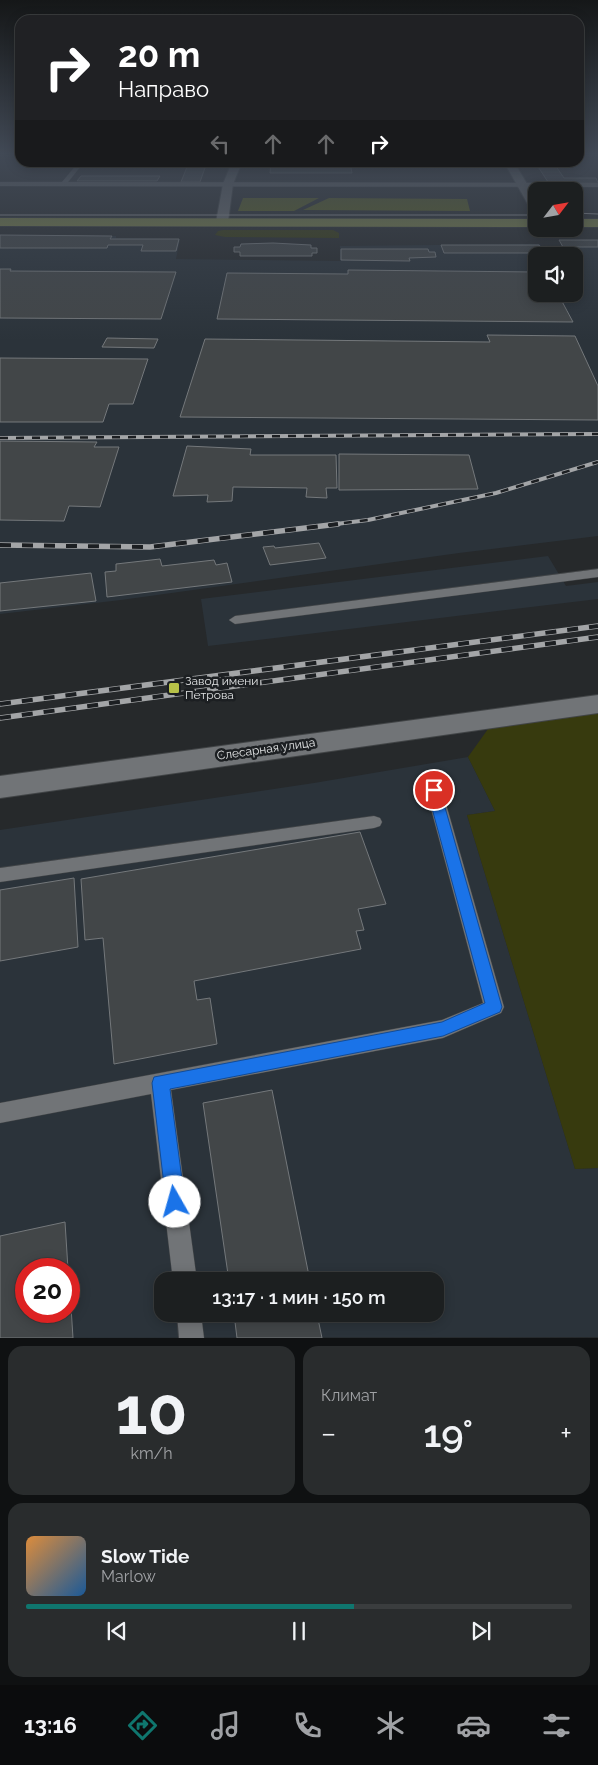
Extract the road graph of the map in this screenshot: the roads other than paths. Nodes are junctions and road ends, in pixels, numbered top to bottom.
1 (223, 216) edge
2 (0, 222) edge
3 (222, 222) junction
4 (528, 223) edge
5 (583, 223) edge
6 (598, 223) edge
7 (598, 573) edge
8 (235, 620) dead end
9 (598, 704) edge
10 (0, 787) edge
11 (434, 790) dead end
12 (374, 822) dead end
13 (0, 875) edge
14 (160, 1083) junction
15 (0, 1113) edge
16 (184, 1272) edge
17 (190, 1322) edge
18 (192, 1338) edge

1 - 3 street
2 - 3 main road
3 - 4 main road
5 - 6 main road
7 - 8 lane
9 - 10 street, Слесарная улица
11 - 14 lane
12 - 13 lane
14 - 15 lane
14 - 16 lane
17 - 18 lane

